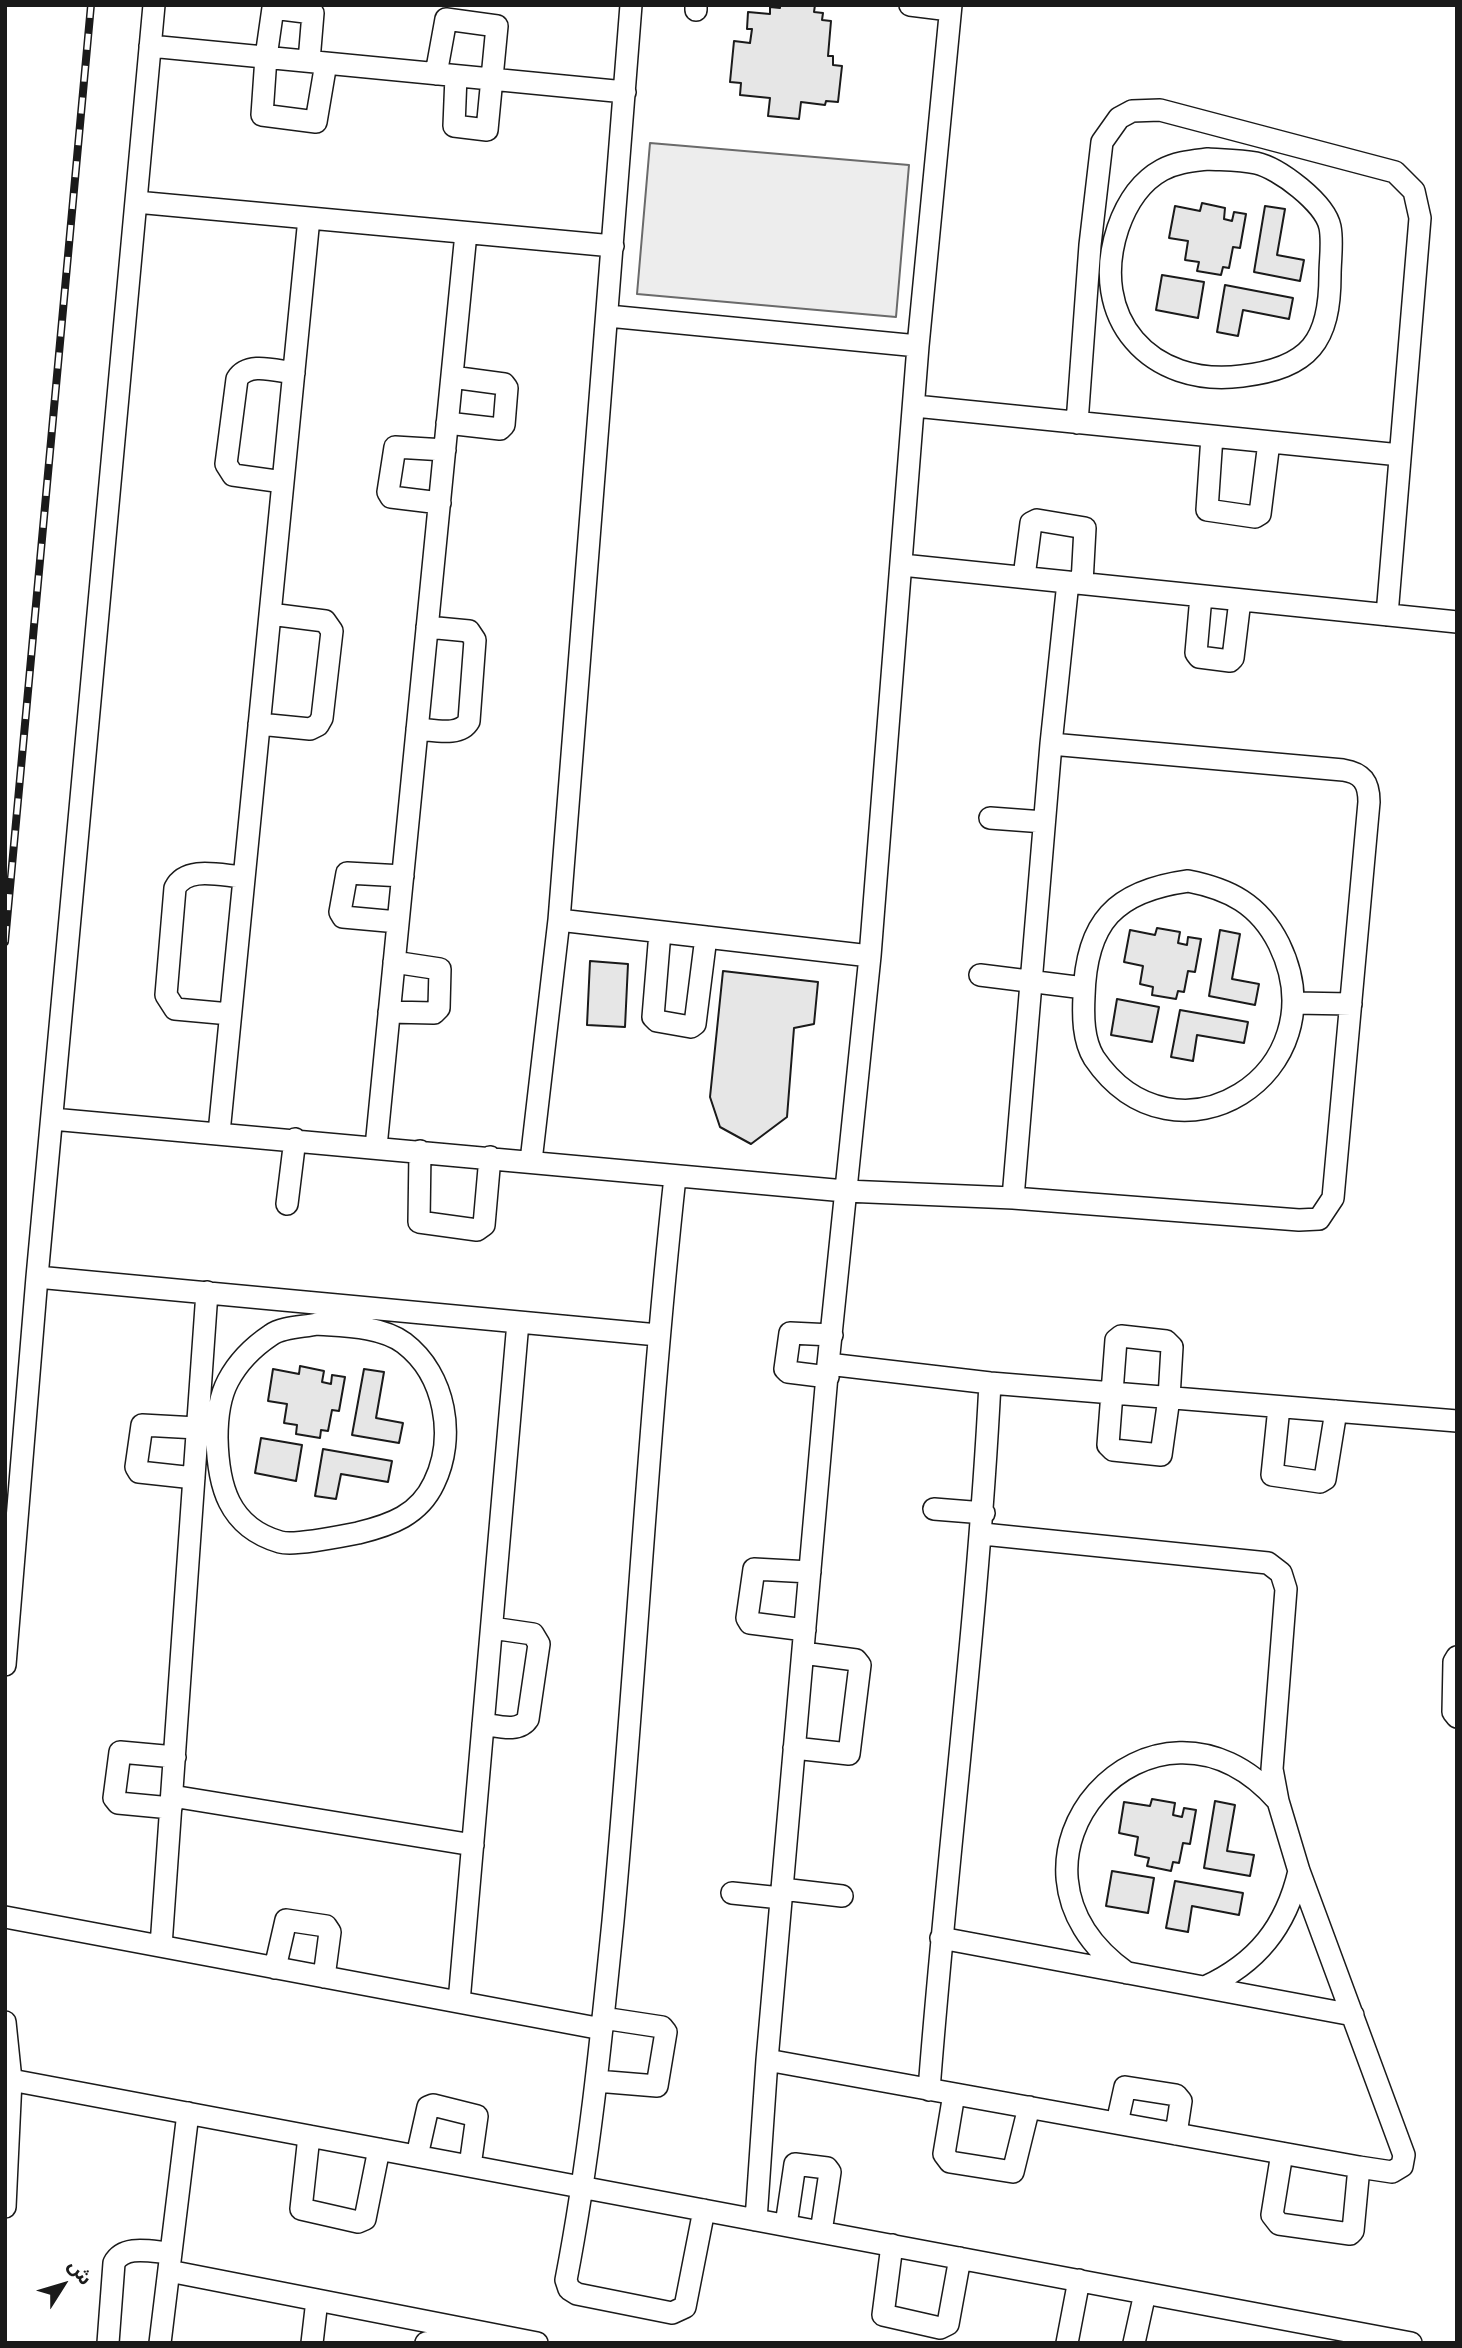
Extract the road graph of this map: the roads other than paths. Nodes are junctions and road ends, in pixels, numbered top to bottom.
1 (154, 5) edge
2 (631, 5) edge
3 (910, 5) edge
4 (951, 8) edge
5 (150, 46) junction
6 (265, 57) junction
7 (317, 62) junction
8 (446, 75) junction
9 (492, 79) junction
10 (625, 92) junction
11 (1260, 136) junction
12 (1258, 163) junction
13 (136, 202) junction
14 (309, 218) junction
15 (466, 233) junction
16 (1090, 245) junction
17 (613, 246) junction
18 (1112, 246) junction
19 (608, 316) junction
20 (918, 346) junction
21 (294, 373) junction
22 (452, 377) junction
23 (915, 406) junction
24 (447, 423) junction
25 (1077, 423) junction
26 (1212, 436) junction
27 (1269, 442) junction
28 (445, 450) junction
29 (1400, 455) junction
30 (283, 482) junction
31 (440, 503) junction
32 (902, 565) junction
33 (1024, 577) junction
34 (1075, 583) junction
35 (1201, 596) junction
36 (1240, 600) junction
37 (270, 614) junction
38 (1387, 615) junction
39 (1457, 622) edge
40 (427, 627) junction
41 (259, 724) junction
42 (417, 729) junction
43 (1051, 744) junction
44 (990, 818) dead end
45 (1044, 821) junction
46 (402, 876) junction
47 (244, 877) junction
48 (559, 920) junction
49 (398, 922) junction
50 (660, 932) junction
51 (706, 937) junction
52 (870, 956) junction
53 (394, 962) junction
54 (980, 975) dead end
55 (1030, 980) junction
56 (1084, 988) junction
57 (1295, 1003) junction
58 (1351, 1004) junction
59 (389, 1012) junction
60 (230, 1014) junction
61 (52, 1119) junction
62 (219, 1133) junction
63 (295, 1139) junction
64 (376, 1147) junction
65 (420, 1151) junction
66 (490, 1157) junction
67 (531, 1161) junction
68 (675, 1177) junction
69 (845, 1191) junction
70 (1013, 1198) junction
71 (287, 1204) dead end
72 (37, 1277) junction
73 (207, 1292) junction
74 (343, 1316) junction
75 (518, 1322) junction
76 (657, 1335) junction
77 (832, 1335) junction
78 (828, 1371) junction
79 (990, 1384) junction
80 (1112, 1393) junction
81 (1170, 1398) junction
82 (1279, 1407) junction
83 (1336, 1411) junction
84 (1457, 1421) edge
85 (204, 1442) junction
86 (194, 1478) junction
87 (934, 1509) dead end
88 (983, 1523) junction
89 (810, 1572) junction
90 (492, 1628) junction
91 (805, 1630) junction
92 (803, 1653) junction
93 (1457, 1657) edge
94 (5, 1665) edge
95 (1457, 1717) edge
96 (483, 1724) junction
97 (794, 1748) junction
98 (174, 1757) junction
99 (1278, 1801) junction
100 (172, 1802) junction
101 (472, 1845) junction
102 (1300, 1871) junction
103 (732, 1893) dead end
104 (782, 1894) junction
105 (842, 1896) dead end
106 (5, 1917) edge
107 (941, 1938) junction
108 (161, 1946) junction
109 (275, 1968) junction
110 (1127, 1973) junction
111 (324, 1977) junction
112 (1205, 1987) junction
113 (459, 2002) junction
114 (1353, 2015) junction
115 (5, 2022) edge
116 (603, 2024) junction
117 (767, 2060) junction
118 (11, 2080) junction
119 (596, 2081) junction
120 (929, 2090) junction
121 (954, 2094) junction
122 (1029, 2107) junction
123 (188, 2113) junction
124 (1117, 2123) junction
125 (1176, 2134) junction
126 (310, 2136) junction
127 (379, 2149) junction
128 (1282, 2153) junction
129 (417, 2157) junction
130 (470, 2166) junction
131 (1359, 2167) junction
132 (584, 2188) junction
133 (5, 2207) edge
134 (704, 2210) junction
135 (756, 2220) junction
136 (786, 2225) junction
137 (821, 2232) junction
138 (892, 2245) junction
139 (960, 2258) junction
140 (170, 2262) junction
141 (1079, 2280) junction
142 (1145, 2293) junction
143 (317, 2300) junction
144 (478, 2331) junction
145 (515, 2340) edge
146 (1383, 2340) edge
147 (108, 2343) edge
148 (160, 2343) edge
149 (312, 2343) edge
150 (426, 2343) edge
151 (537, 2343) edge
152 (1067, 2343) edge
153 (1134, 2343) edge
154 (1411, 2343) edge

1 - 5 street
2 - 10 street
3 - 4 street
4 - 20 street
5 - 6 street
5 - 13 street
6 - 7 street
6 - 7 street
6 - 7 street
7 - 8 street
8 - 9 street
8 - 9 street
8 - 9 street
9 - 10 street
10 - 17 street
11 - 12 street
11 - 16 street
11 - 29 street
12 - 18 street
12 - 18 street
13 - 14 street
13 - 61 street
14 - 15 street
14 - 21 street
15 - 17 street
15 - 22 street
16 - 18 street
16 - 25 street
17 - 19 street
19 - 20 street
19 - 48 street
20 - 23 street
21 - 30 street
21 - 30 street
22 - 24 street
22 - 24 street
23 - 25 street
23 - 32 street
24 - 28 street
25 - 26 street
26 - 27 street
26 - 27 street
27 - 29 street
28 - 31 street
28 - 31 street
29 - 38 street
30 - 37 street
31 - 40 street
32 - 33 street
32 - 52 street
33 - 34 street
33 - 34 street
34 - 35 street
34 - 43 street
35 - 36 street
35 - 36 street
36 - 38 street
37 - 41 street
37 - 41 street
38 - 39 street
40 - 42 street
40 - 42 street
41 - 47 street
42 - 46 street
43 - 45 street
43 - 58 street
44 - 45 street
45 - 55 street
46 - 49 street
46 - 49 street
47 - 60 street
47 - 60 street
48 - 50 street
48 - 67 street
49 - 53 street
50 - 51 street
50 - 51 street
51 - 52 street
52 - 69 street
53 - 59 street
53 - 59 street
54 - 55 street
55 - 56 street
55 - 70 street
56 - 57 street
56 - 57 street
57 - 58 street
58 - 70 street
59 - 64 street
60 - 62 street
61 - 62 street
61 - 72 street
62 - 63 street
63 - 64 street
63 - 71 street
64 - 65 street
65 - 66 street
65 - 66 street
66 - 67 street
67 - 68 street
68 - 69 street
68 - 76 street
69 - 70 street
69 - 77 street
72 - 73 street
72 - 94 street
73 - 74 street
73 - 85 street
74 - 75 street
74 - 85 street
74 - 85 street
75 - 76 street
75 - 90 street
76 - 116 street
77 - 78 street
77 - 78 street
78 - 79 street
78 - 89 street
79 - 80 street
79 - 88 street
80 - 81 street
80 - 81 street
80 - 81 street
81 - 82 street
82 - 83 street
82 - 83 street
83 - 84 street
85 - 86 street
85 - 86 street
86 - 98 street
87 - 88 street
88 - 99 street
88 - 107 street
89 - 91 street
89 - 91 street
90 - 96 street
90 - 96 street
91 - 92 street
92 - 97 street
92 - 97 street
93 - 95 street
96 - 101 street
97 - 104 street
98 - 100 street
98 - 100 street
99 - 102 street
99 - 110 street
100 - 101 street
100 - 108 street
101 - 113 street
102 - 112 street
102 - 114 street
103 - 104 street
104 - 105 street
104 - 117 street
106 - 108 street
107 - 110 street
107 - 120 street
108 - 109 street
109 - 111 street
109 - 111 street
110 - 112 street
111 - 113 street
112 - 114 street
113 - 116 street
114 - 131 street
115 - 118 street
116 - 119 street
116 - 119 street
117 - 120 street
117 - 135 street
118 - 123 street
118 - 133 street
119 - 132 street
120 - 121 street
121 - 122 street
121 - 122 street
122 - 124 street
123 - 126 street
123 - 140 street
124 - 125 street
124 - 125 street
125 - 128 street
126 - 127 street
126 - 127 street
127 - 129 street
128 - 131 street
128 - 131 street
129 - 130 street
129 - 130 street
130 - 132 street
132 - 134 street
132 - 134 street
134 - 135 street
135 - 136 street
136 - 137 street
136 - 137 street
137 - 138 street
138 - 139 street
138 - 139 street
139 - 141 street
140 - 143 street
140 - 147 street
140 - 148 street
141 - 142 street
141 - 152 street
142 - 146 street
142 - 153 street
143 - 144 street
143 - 149 street
144 - 145 street
144 - 150 street
145 - 151 street
146 - 154 street

